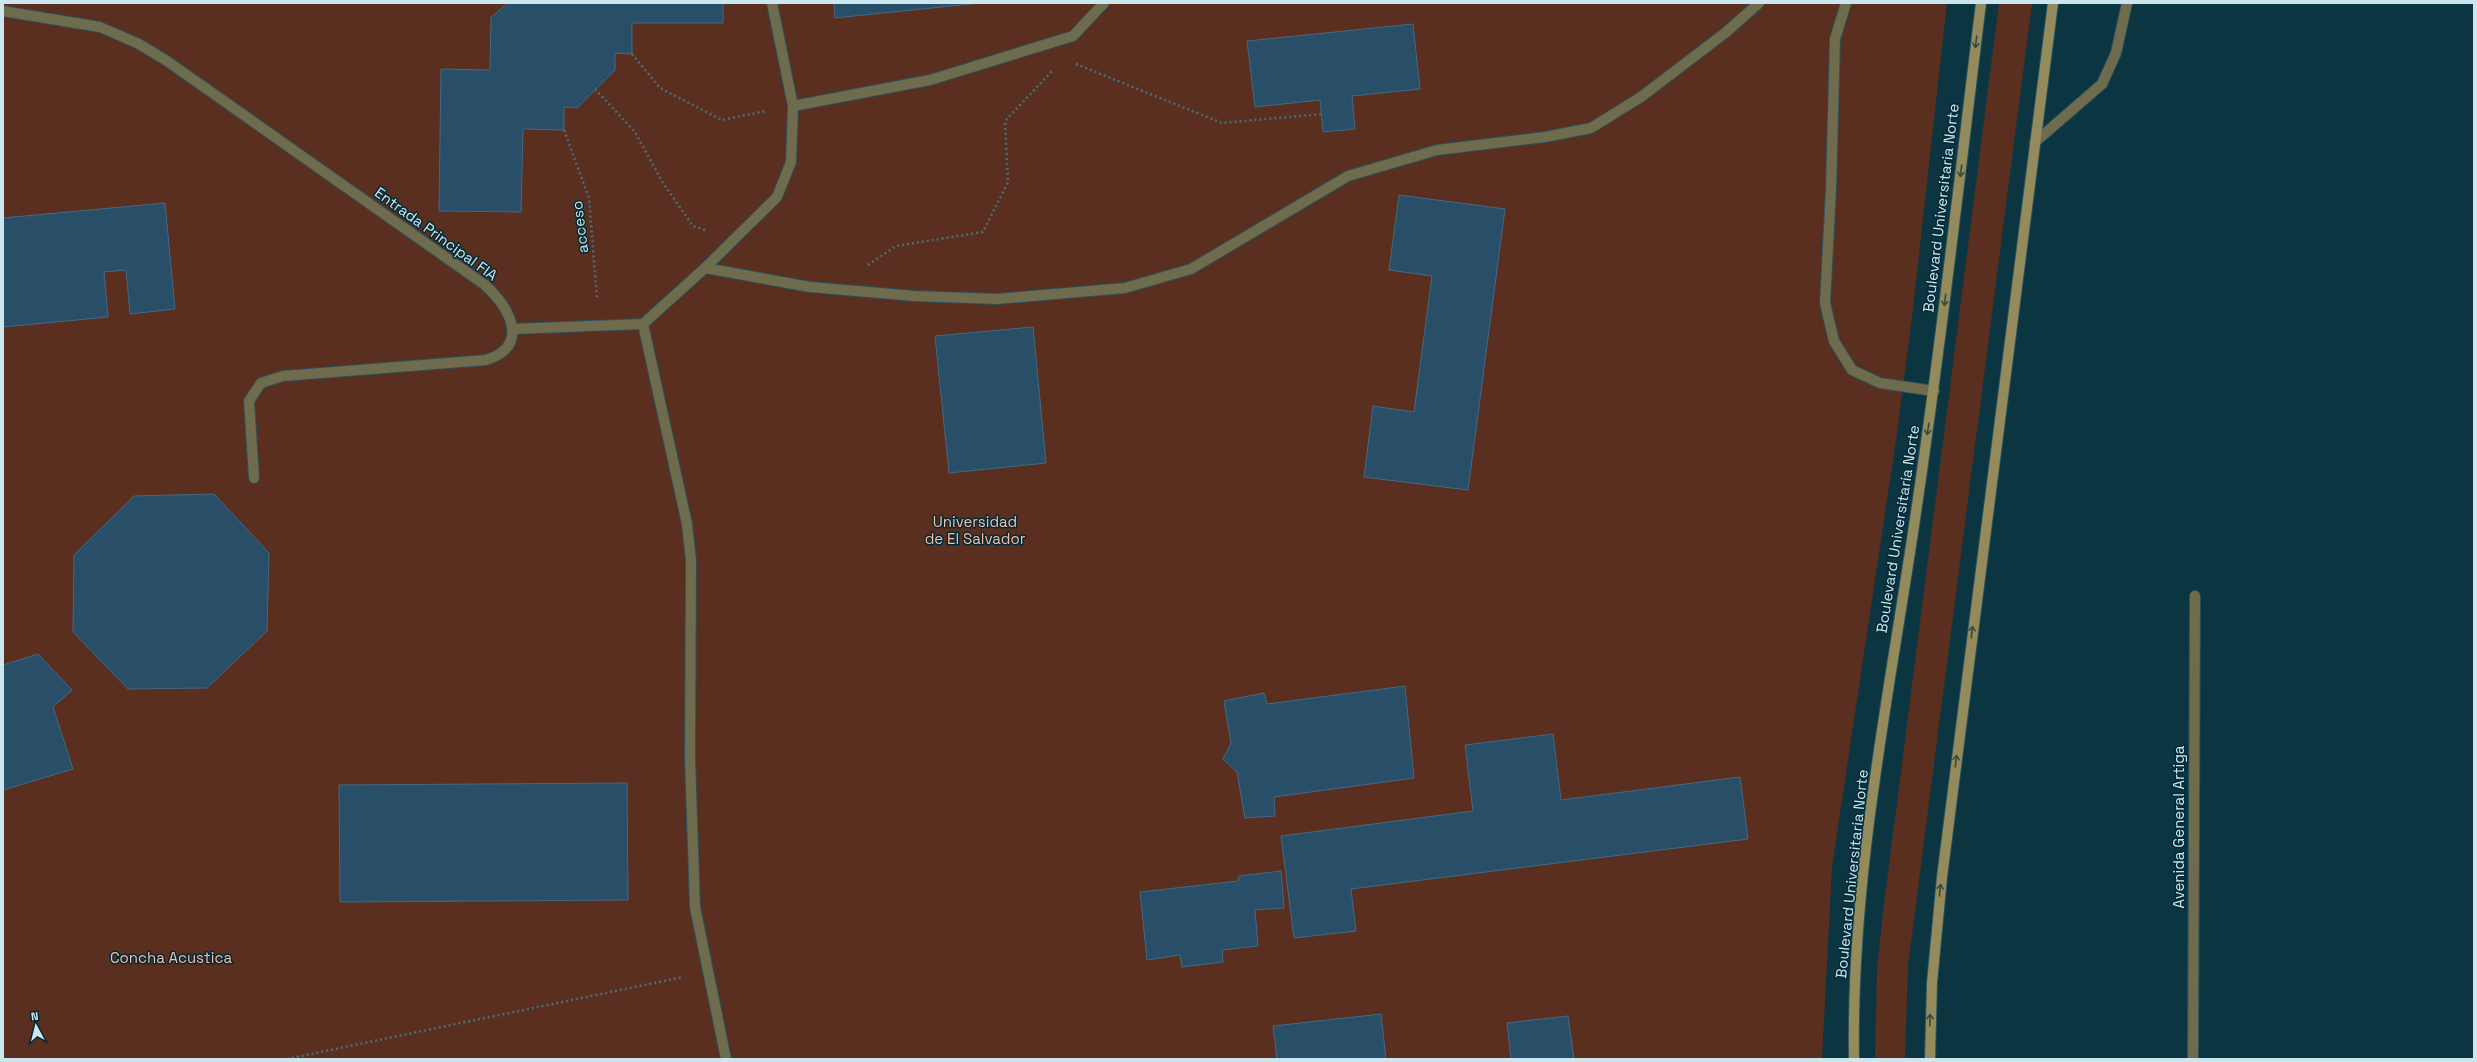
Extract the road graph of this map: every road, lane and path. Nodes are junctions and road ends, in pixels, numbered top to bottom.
1 (772, 3) edge
2 (1104, 3) edge
3 (1759, 3) edge
4 (1846, 3) edge
5 (1981, 3) edge
6 (2053, 3) edge
7 (2127, 3) edge
8 (3, 11) edge
9 (632, 54) dead end
10 (1071, 62) dead end
11 (1059, 65) dead end
12 (595, 90) dead end
13 (793, 106) junction
14 (1322, 114) dead end
15 (564, 130) dead end
16 (2035, 142) junction
17 (734, 239) junction
18 (705, 268) junction
19 (833, 288) junction
20 (643, 324) junction
21 (595, 326) junction
22 (513, 329) junction
23 (1934, 391) junction
24 (254, 478) dead end
25 (2195, 596) dead end
26 (708, 971) junction
27 (287, 1059) edge
28 (726, 1059) edge
29 (1854, 1059) edge
30 (1930, 1059) edge
31 (2192, 1059) edge

1 - 13 street
2 - 13 street
3 - 19 street
4 - 23 street
5 -> 23 main road, Boulevard Universitaria Norte
6 - 16 main road
7 - 16 street
8 - 22 street, Entrada Principal FIA
9 - 13 path
10 - 14 path
11 - 19 path
12 - 17 path
13 - 17 street
15 - 21 path, acceso
30 -> 16 main road
17 - 18 street
18 - 19 street
18 - 20 street
20 - 21 street
20 - 26 street
21 - 22 street
22 - 24 street
23 -> 29 main road, Boulevard Universitaria Norte
25 - 31 street, Avenida General Artiga
26 - 27 path
26 - 28 street

